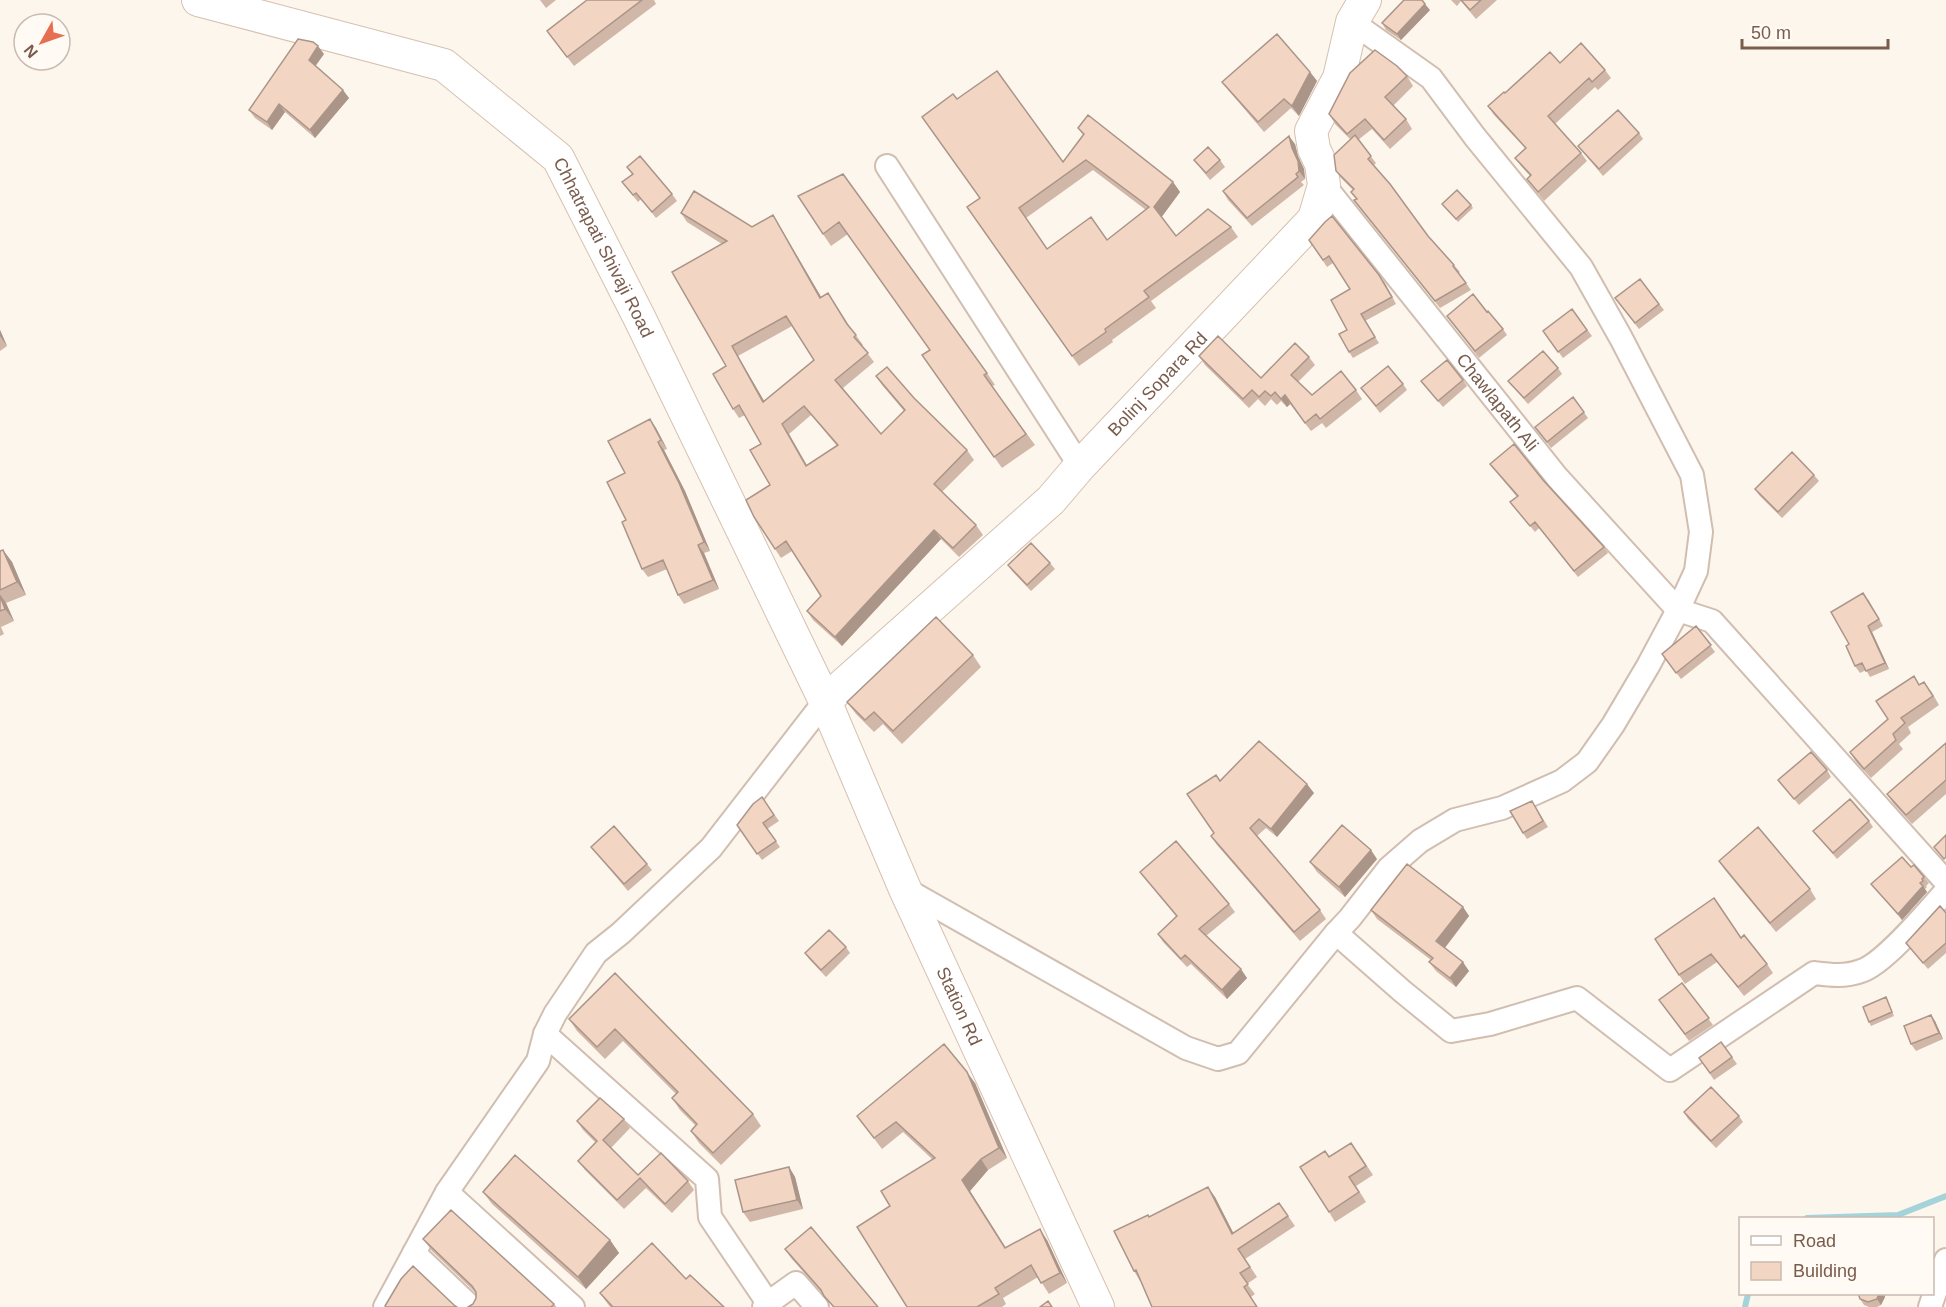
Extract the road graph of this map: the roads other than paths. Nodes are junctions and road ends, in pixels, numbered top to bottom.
1 (198, 0) edge
2 (1359, 11) edge
3 (887, 166) dead end
4 (1324, 185) junction
5 (1080, 466) junction
6 (1678, 610) junction
7 (825, 701) junction
8 (1946, 882) edge
9 (905, 889) junction
10 (1946, 891) edge
11 (1336, 933) junction
12 (545, 1034) junction
13 (447, 1192) junction
14 (414, 1253) junction
15 (1946, 1260) edge
16 (766, 1305) edge
17 (385, 1307) edge
18 (471, 1307) edge
19 (573, 1307) edge
20 (817, 1307) edge
21 (1098, 1307) edge
22 (1930, 1307) edge

1 - 7 main road, Chhatrapati Shivaji Road
2 - 4 main road, Bolinj Sopara Rd
2 - 6 street
3 - 5 street
4 - 5 main road, Bolinj Sopara Rd
4 - 6 street, Chawlapath Ali
5 - 7 main road, Bolinj Sopara Rd
6 - 8 street
6 - 11 street
7 - 9 main road, Station Rd
7 - 12 street
9 - 11 street
9 - 21 main road, Station Rd
10 - 11 street
12 - 13 street
12 - 16 street
13 - 14 street
13 - 19 street
14 - 17 street
14 - 18 street
15 - 22 street
16 - 20 street

